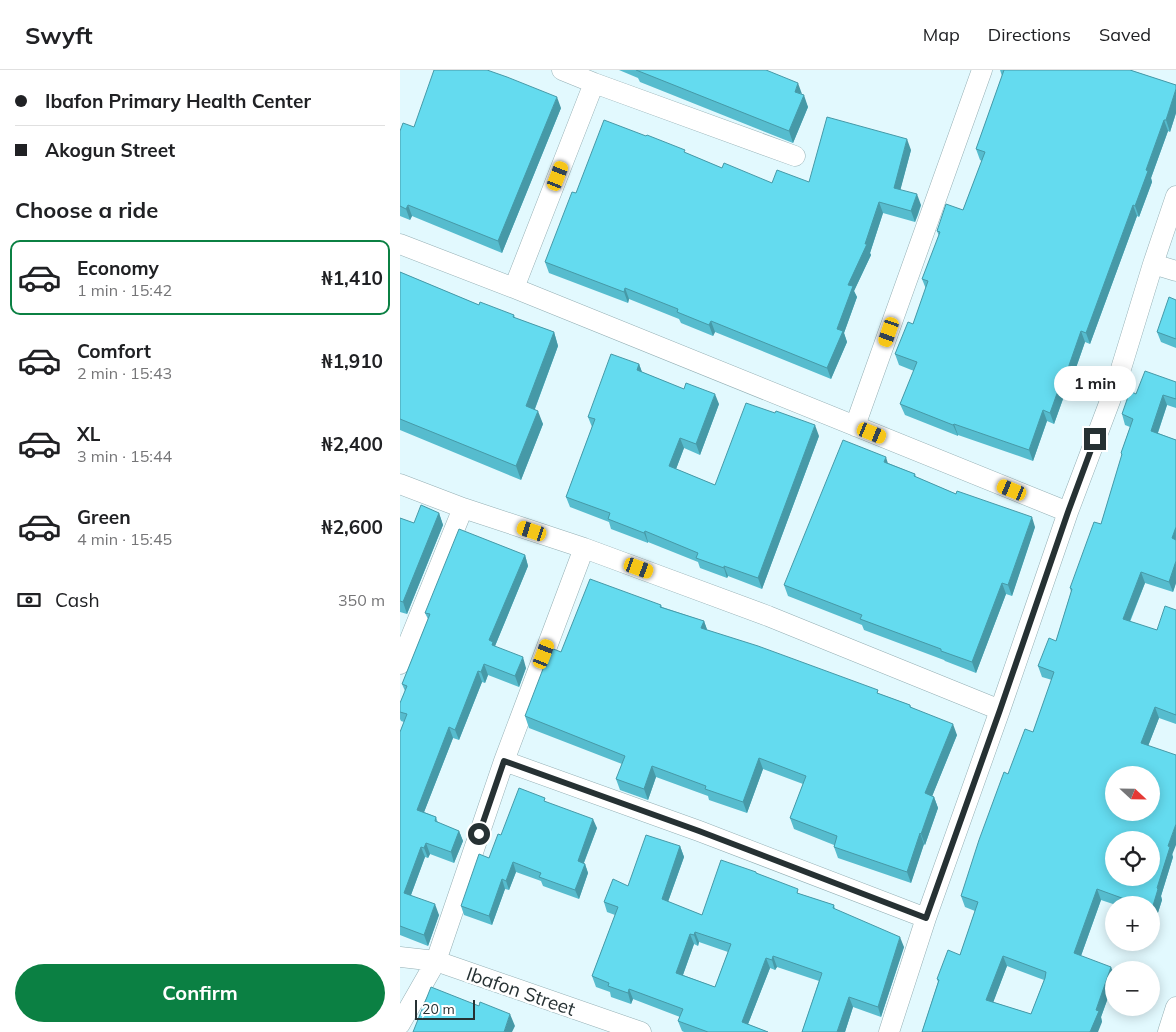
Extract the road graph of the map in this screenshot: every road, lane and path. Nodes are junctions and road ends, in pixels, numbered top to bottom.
1 (562, 70) edge
2 (982, 70) edge
3 (594, 83) junction
4 (795, 156) dead end
5 (1176, 196) edge
6 (400, 244) edge
7 (1153, 264) junction
8 (1176, 271) edge
9 (514, 288) junction
10 (855, 426) junction
11 (400, 484) edge
12 (463, 508) junction
13 (1068, 512) junction
14 (584, 548) junction
15 (400, 664) edge
16 (1000, 710) junction
17 (504, 761) junction
18 (926, 918) junction
19 (400, 958) edge
20 (436, 961) junction
21 (1176, 1006) edge
22 (400, 1024) edge
23 (641, 1032) edge
24 (888, 1032) edge
25 (1168, 1032) edge

1 - 3 street
2 - 10 street
3 - 4 street
3 - 9 street
5 - 7 street
6 - 9 street
7 - 8 street
7 - 13 street
9 - 10 street
10 - 13 street
11 - 12 street
12 - 14 street
12 - 15 street
13 - 16 street
14 - 16 street
14 - 17 street
16 - 18 street
17 - 18 street
17 - 20 street
18 - 24 street
19 - 20 street, Ibafon Street
20 - 22 street
20 - 23 street, Ibafon Street
21 - 25 street

